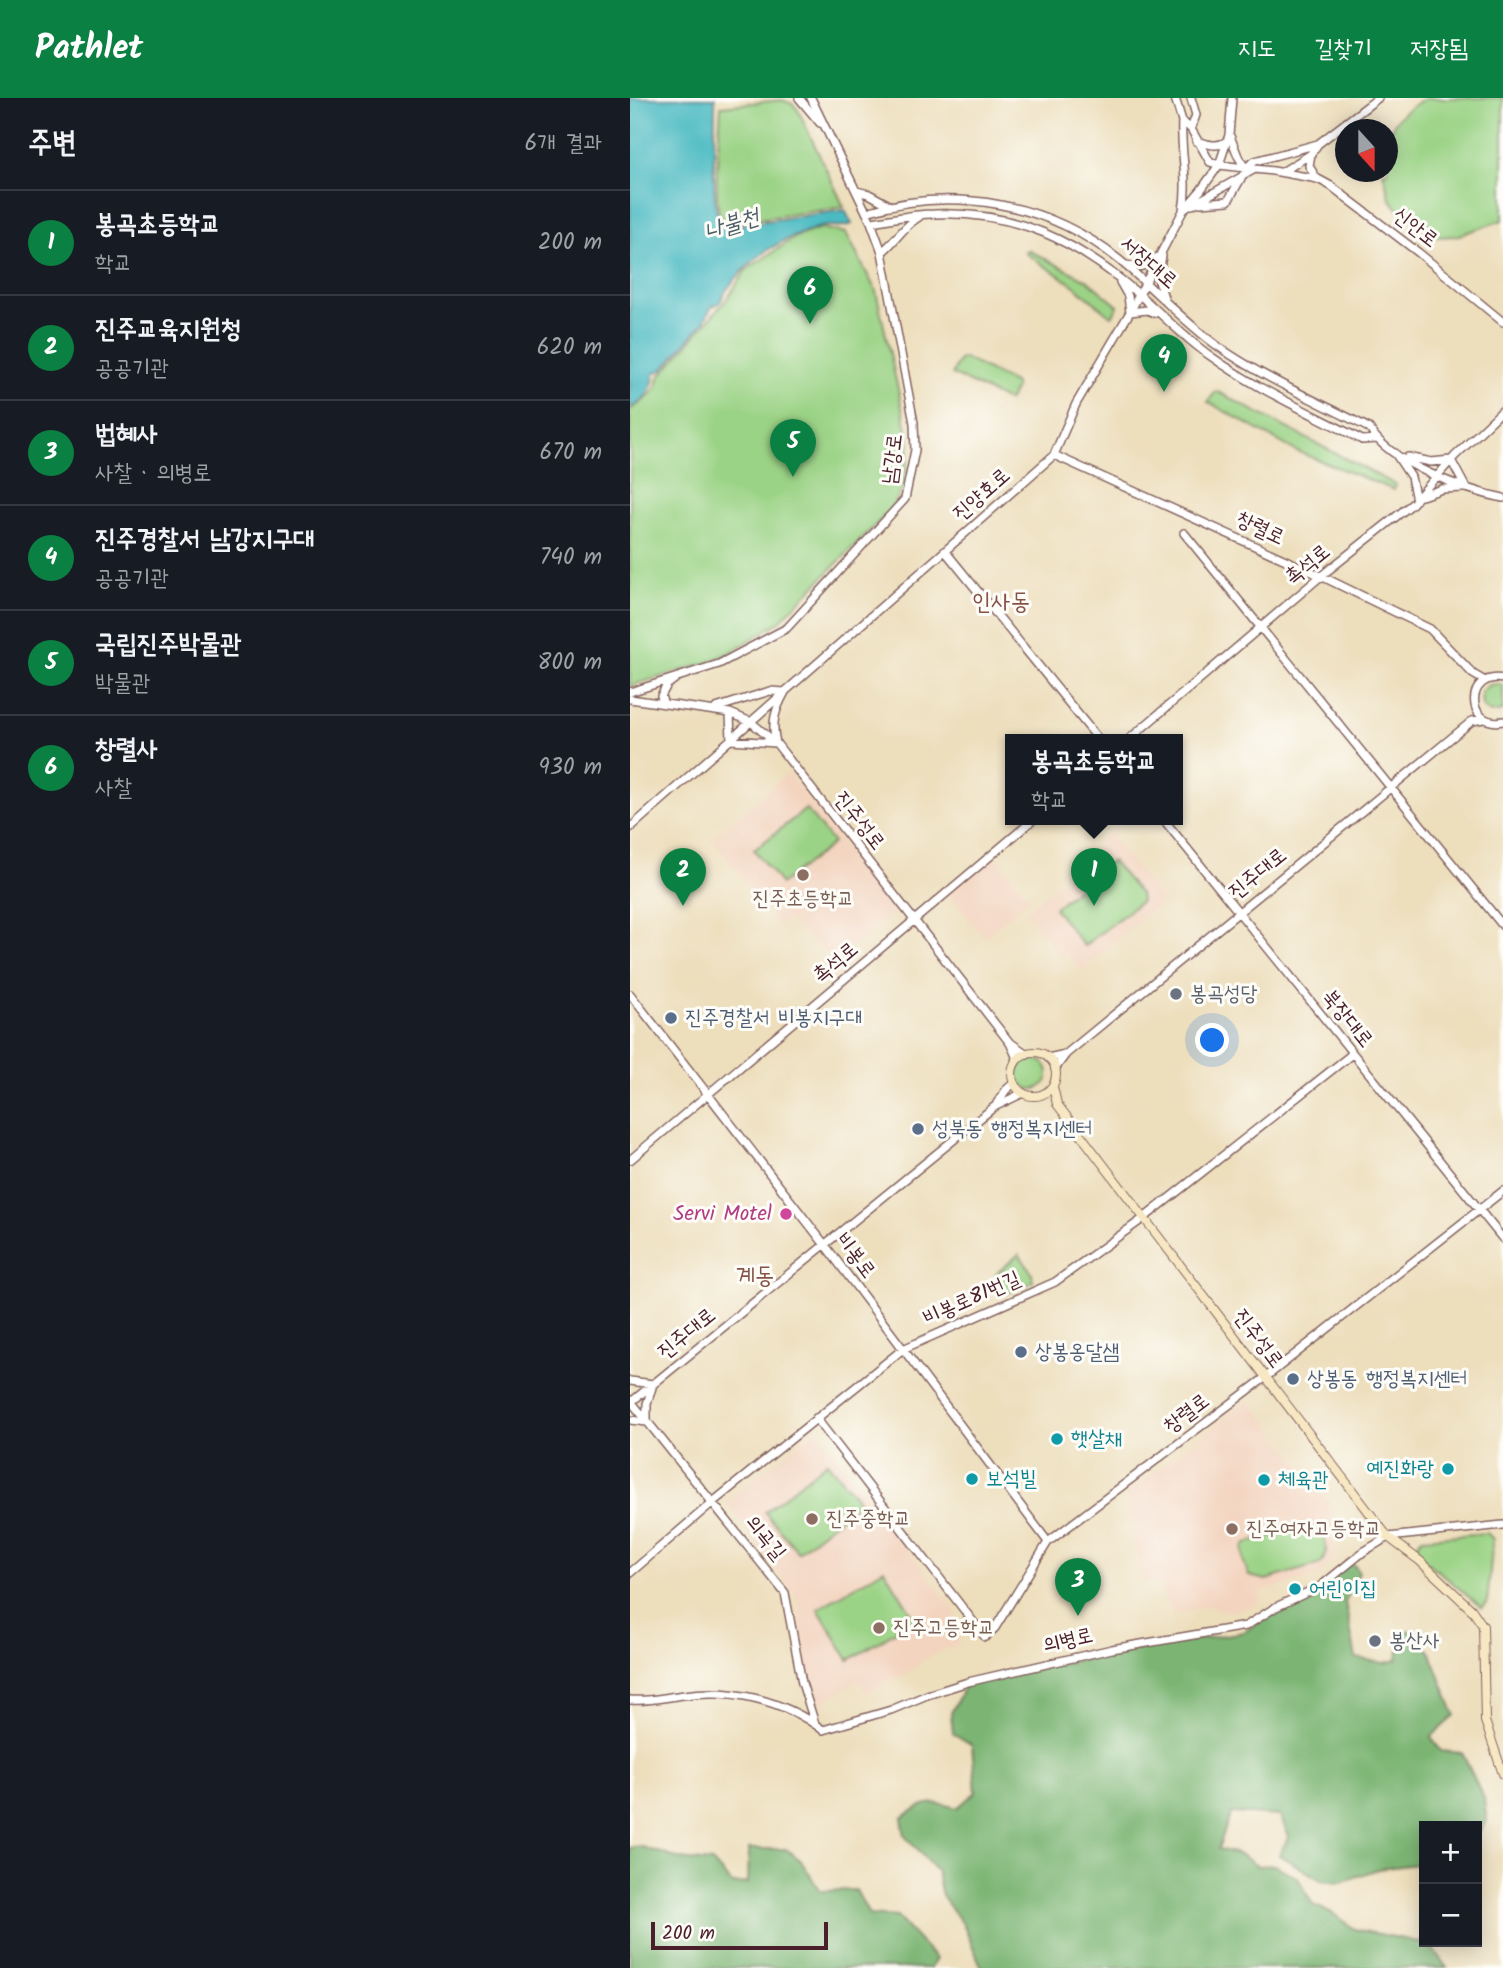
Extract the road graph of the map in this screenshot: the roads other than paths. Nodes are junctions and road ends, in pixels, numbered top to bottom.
1 (799, 98) edge
2 (811, 98) edge
3 (1175, 98) edge
4 (1191, 98) edge
5 (1232, 98) edge
6 (1378, 98) edge
7 (1182, 121) junction
8 (823, 125) junction
9 (1191, 129) junction
10 (1229, 137) junction
11 (1196, 141) junction
12 (1318, 144) junction
13 (1311, 154) junction
14 (1219, 165) junction
15 (1244, 171) junction
16 (1282, 173) junction
17 (1318, 179) junction
18 (856, 191) junction
19 (1195, 203) junction
20 (888, 205) junction
21 (1183, 211) junction
22 (866, 212) junction
23 (923, 215) junction
24 (871, 222) junction
25 (1163, 250) junction
26 (882, 253) junction
27 (1124, 264) junction
28 (1115, 275) junction
29 (1144, 282) junction
30 (1138, 293) junction
31 (1164, 300) junction
32 (1130, 312) junction
33 (1161, 315) junction
34 (1503, 323) edge
35 (1503, 410) edge
36 (1376, 439) junction
37 (1394, 452) junction
38 (1054, 455) junction
39 (1451, 460) junction
40 (1437, 475) junction
41 (1466, 488) junction
42 (1503, 498) edge
43 (1417, 499) junction
44 (1184, 533) dead end
45 (945, 551) junction
46 (1321, 576) junction
47 (1261, 628) junction
48 (678, 677) junction
49 (1503, 679) edge
50 (1482, 684) junction
51 (630, 692) edge
52 (785, 692) junction
53 (630, 699) edge
54 (664, 704) junction
55 (712, 709) junction
56 (1476, 710) junction
57 (730, 713) junction
58 (1484, 719) junction
59 (1472, 721) junction
60 (1503, 721) edge
61 (751, 722) junction
62 (1093, 734) edge
63 (1135, 734) edge
64 (731, 740) junction
65 (776, 743) junction
66 (1391, 788) junction
67 (1026, 825) edge
68 (1168, 825) edge
69 (630, 828) edge
70 (1239, 912) junction
71 (914, 920) junction
72 (1503, 926) edge
73 (630, 994) edge
74 (1010, 1043) junction
75 (1027, 1054) junction
76 (1066, 1054) junction
77 (1352, 1054) junction
78 (1048, 1058) junction
79 (1015, 1063) junction
80 (1055, 1069) junction
81 (1014, 1083) junction
82 (1053, 1087) junction
83 (1023, 1093) junction
84 (708, 1094) junction
85 (1042, 1095) junction
86 (1057, 1104) junction
87 (994, 1107) junction
88 (630, 1160) edge
89 (1503, 1191) edge
90 (1479, 1209) junction
91 (1144, 1218) junction
92 (1503, 1239) edge
93 (825, 1245) junction
94 (903, 1349) junction
95 (1266, 1377) junction
96 (630, 1381) edge
97 (653, 1384) junction
98 (631, 1401) edge
99 (816, 1418) junction
100 (630, 1420) edge
101 (647, 1422) junction
102 (713, 1502) junction
103 (1503, 1525) edge
104 (1388, 1537) junction
105 (1048, 1542) junction
106 (630, 1573) edge
107 (630, 1700) edge
108 (815, 1724) junction
109 (1503, 1774) edge

1 - 8 street
2 - 8 street, 남강로
3 - 7 street
4 - 9 street
5 - 10 street, 진양호로
6 - 12 street
7 - 9 street
7 - 21 street
8 - 18 street, 남강로
9 - 11 street
10 - 11 street
10 - 14 street, 진양호로
10 - 15 street
11 - 14 street
12 - 13 street
12 - 15 street
13 - 16 street
13 - 17 street
14 - 15 street
14 - 21 street, 진양호로
15 - 16 street, 신안로
15 - 19 street
15 - 19 street
16 - 17 street, 신안로
17 - 34 street, 신안로
18 - 20 street
18 - 22 street, 남강로
19 - 21 street
20 - 22 street, 서장대로
20 - 27 street, 서장대로
21 - 25 street, 진양호로
22 - 24 street, 남강로
23 - 24 street, 서장대로
23 - 26 street
23 - 28 street, 서장대로
24 - 26 street, 남강로
25 - 27 street
25 - 29 street, 진양호로
25 - 31 street
26 - 48 street, 남강로
27 - 29 street, 서장대로
28 - 30 street, 서장대로
28 - 32 street
29 - 30 street, 진양호로
29 - 31 street, 서장대로
30 - 32 street, 진양호로
30 - 33 street, 서장대로
31 - 36 street, 서장대로
32 - 33 street
32 - 38 street, 진양호로
33 - 36 street, 서장대로
35 - 39 street, 촉석로
36 - 37 street, 서장대로
37 - 39 street
37 - 40 street, 서장대로
37 - 43 street
38 - 45 street, 진양호로
38 - 46 street, 창렬로
39 - 40 street, 촉석로
39 - 41 street
40 - 41 street, 서장대로
40 - 43 street, 촉석로
41 - 42 street, 서장대로
41 - 43 street
43 - 46 street, 촉석로
44 - 47 street
45 - 52 street, 진양호로
45 - 62 street
46 - 47 street, 촉석로
46 - 50 street, 창렬로
47 - 63 street, 촉석로
47 - 66 street
48 - 51 street, 남강로
48 - 54 street
49 - 50 street
50 - 56 street
52 - 55 street
52 - 61 street, 진양호로
52 - 65 street
53 - 54 street, 진주성로
54 - 55 street, 진주성로
55 - 57 street, 진주성로
56 - 58 street
56 - 59 street
57 - 61 street, 진주성로
57 - 64 street
58 - 59 street
58 - 60 street
59 - 66 street, 진주대로
61 - 64 street, 진양호로
61 - 65 street, 진주성로
64 - 65 street
64 - 69 street, 진양호로
65 - 71 street, 진주성로
66 - 70 street, 진주대로
66 - 72 street
67 - 71 street, 촉석로
68 - 70 street, 북장대로
70 - 76 street, 진주대로
70 - 77 street, 북장대로
71 - 74 street, 진주성로
71 - 84 street, 촉석로
73 - 84 street, 비봉로
74 - 75 street
74 - 79 street
75 - 78 main road
75 - 79 main road
76 - 78 street, 진주대로
76 - 80 street, 진주대로
77 - 90 street, 북장대로
77 - 91 street, 비봉로81번길
78 - 80 main road
79 - 81 main road
80 - 82 main road
81 - 83 main road
81 - 87 street, 진주대로
82 - 85 main road
82 - 86 main road
83 - 85 main road
83 - 87 street, 진주대로
84 - 88 street, 촉석로
84 - 93 street, 비봉로
85 - 86 main road
86 - 91 main road, 진주성로
87 - 93 street, 진주대로
89 - 90 street, 창렬로
90 - 92 street, 북장대로
90 - 95 street, 창렬로
91 - 94 street, 비봉로81번길
91 - 95 main road, 진주성로
93 - 94 street, 비봉로
93 - 97 street, 진주대로
94 - 99 street, 비봉로81번길
94 - 105 street, 비봉로
95 - 104 main road, 진주성로
95 - 105 street, 창렬로
96 - 97 street
97 - 98 street, 진주대로
97 - 101 street
98 - 101 street, 의곡길
99 - 102 street, 비봉로81번길
99 - 105 street, 창렬로
100 - 101 street
101 - 102 street, 의곡길
102 - 106 street, 비봉로81번길
102 - 108 street, 의곡길
103 - 104 street, 의병로
104 - 108 street, 의병로
104 - 109 main road, 진주성로
107 - 108 street, 의병로

